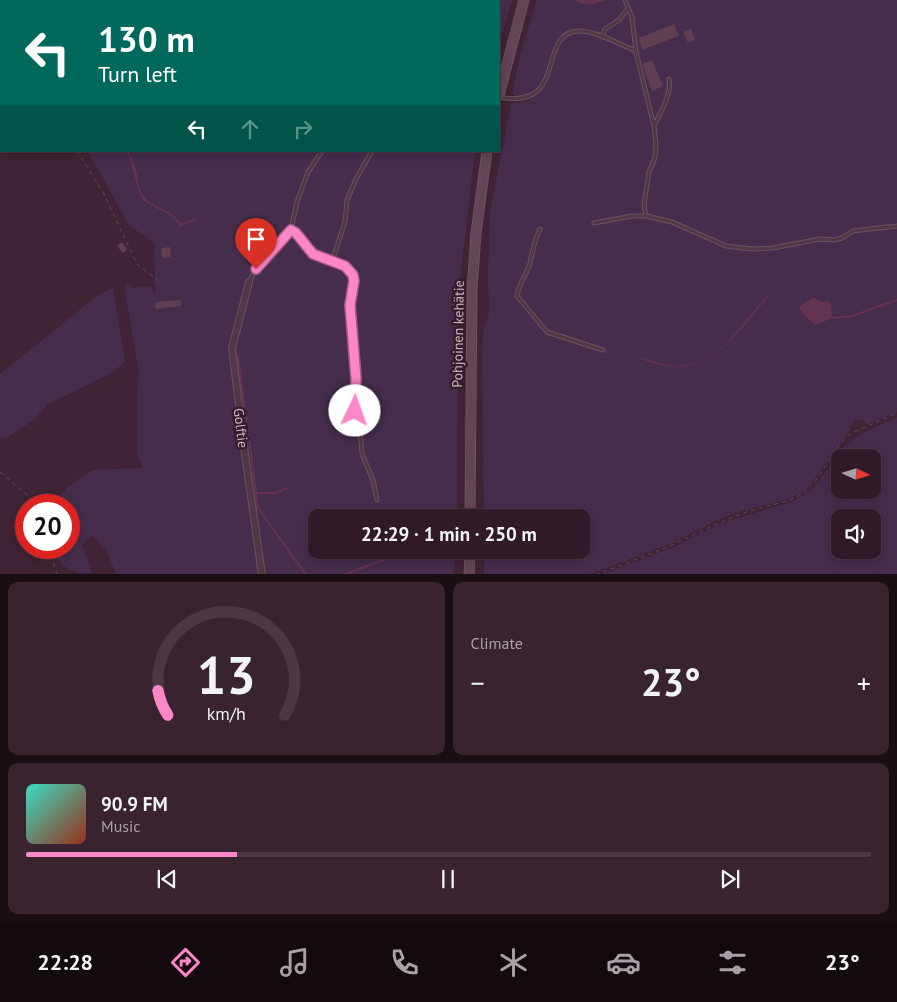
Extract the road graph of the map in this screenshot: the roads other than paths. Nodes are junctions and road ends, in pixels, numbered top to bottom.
1 (524, 0) edge
2 (625, 0) edge
3 (629, 8) junction
4 (602, 36) junction
5 (636, 52) junction
6 (669, 78) dead end
7 (500, 92) edge
8 (500, 96) edge
9 (654, 126) junction
10 (321, 152) edge
11 (371, 152) edge
12 (488, 152) edge
13 (646, 216) junction
14 (594, 223) dead end
15 (897, 226) edge
16 (540, 229) dead end
17 (291, 230) junction
18 (332, 262) junction
19 (249, 282) joint
20 (603, 350) dead end
21 (377, 500) dead end
22 (470, 509) edge
23 (470, 559) edge
24 (262, 574) edge
25 (469, 574) edge

1 - 7 main road
2 - 3 lane
3 - 4 lane
3 - 5 lane
4 - 5 lane
4 - 8 lane
5 - 9 lane
6 - 9 lane
9 - 13 lane
10 - 17 lane
11 - 18 lane
12 - 22 main road, Pohjoinen kehätie
13 - 14 lane
13 - 15 lane
16 - 20 lane
17 - 18 lane
17 - 19 lane
18 - 21 lane
19 - 24 street, Golftie
23 - 25 main road

